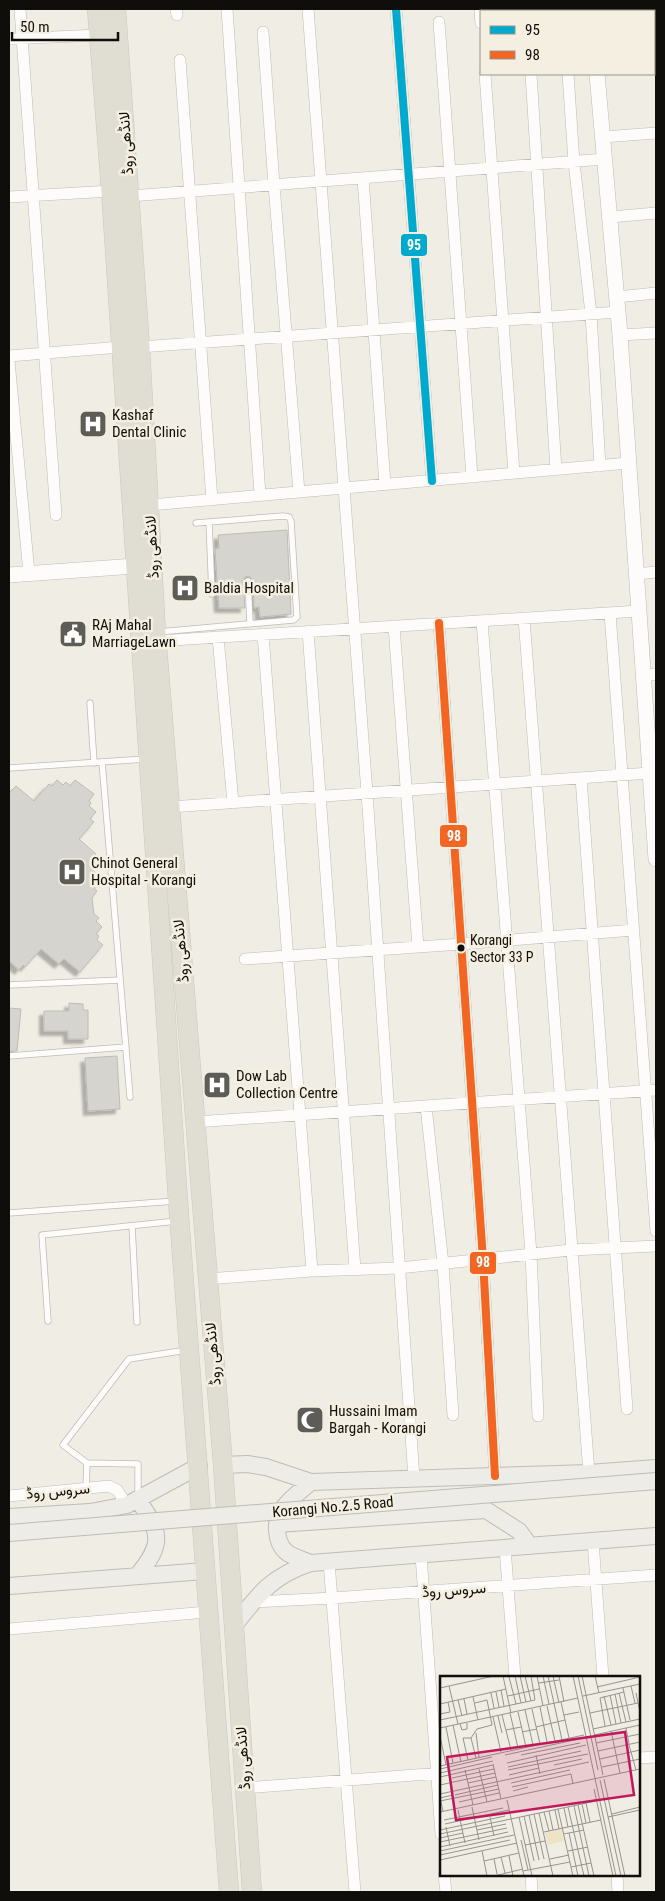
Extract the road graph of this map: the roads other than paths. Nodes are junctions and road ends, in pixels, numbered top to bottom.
1 (20, 9) edge
2 (97, 9) edge
3 (116, 9) edge
4 (227, 9) edge
5 (308, 9) edge
6 (396, 9) edge
7 (439, 22) dead end
8 (264, 32) dead end
9 (99, 35) junction
10 (22, 38) junction
11 (9, 39) edge
12 (180, 60) dead end
13 (485, 75) edge
14 (531, 75) edge
15 (568, 75) edge
16 (597, 75) edge
17 (656, 133) edge
18 (602, 137) junction
19 (605, 159) junction
20 (574, 162) junction
21 (537, 165) junction
22 (492, 168) junction
23 (449, 171) junction
24 (409, 174) junction
25 (363, 178) junction
26 (321, 181) junction
27 (274, 185) junction
28 (239, 188) junction
29 (111, 191) junction
30 (190, 191) junction
31 (33, 196) junction
32 (130, 196) junction
33 (9, 197) edge
34 (656, 213) edge
35 (610, 217) junction
36 (656, 293) edge
37 (617, 305) junction
38 (591, 314) junction
39 (547, 318) junction
40 (504, 321) junction
41 (461, 324) junction
42 (420, 327) junction
43 (373, 331) junction
44 (656, 333) edge
45 (332, 334) junction
46 (620, 335) junction
47 (286, 337) junction
48 (249, 340) junction
49 (201, 343) junction
50 (121, 347) junction
51 (140, 347) junction
52 (46, 353) junction
53 (9, 356) edge
54 (9, 361) edge
55 (629, 463) junction
56 (600, 466) junction
57 (556, 470) junction
58 (514, 473) junction
59 (472, 477) junction
60 (432, 480) junction
61 (385, 485) junction
62 (343, 488) junction
63 (299, 492) junction
64 (260, 496) junction
65 (212, 500) junction
66 (150, 505) junction
67 (56, 515) dead end
68 (209, 522) junction
69 (196, 523) dead end
70 (135, 566) junction
71 (656, 572) edge
72 (29, 574) junction
73 (636, 574) junction
74 (9, 575) edge
75 (248, 581) dead end
76 (212, 594) dead end
77 (639, 611) junction
78 (610, 613) junction
79 (524, 618) junction
80 (482, 621) junction
81 (439, 623) junction
82 (250, 624) junction
83 (394, 626) junction
84 (354, 628) junction
85 (308, 631) junction
86 (263, 634) junction
87 (188, 635) junction
88 (157, 637) junction
89 (218, 637) junction
90 (650, 675) edge
91 (90, 703) dead end
92 (157, 758) junction
93 (102, 762) junction
94 (94, 763) junction
95 (652, 763) edge
96 (9, 768) edge
97 (622, 775) junction
98 (581, 778) junction
99 (536, 781) junction
100 (494, 784) junction
101 (451, 787) junction
102 (406, 790) junction
103 (366, 793) junction
104 (320, 796) junction
105 (276, 800) junction
106 (233, 803) junction
107 (170, 807) junction
108 (656, 838) edge
109 (656, 859) edge
110 (634, 930) junction
111 (592, 933) junction
112 (547, 937) junction
113 (507, 940) junction
114 (461, 944) junction
115 (418, 947) junction
116 (377, 950) junction
117 (331, 953) junction
118 (288, 956) junction
119 (244, 959) dead end
120 (120, 980) junction
121 (9, 985) edge
122 (126, 1047) junction
123 (9, 1056) edge
124 (651, 1090) edge
125 (604, 1094) junction
126 (559, 1096) junction
127 (130, 1097) dead end
128 (519, 1099) junction
129 (472, 1102) junction
130 (426, 1106) junction
131 (387, 1108) junction
132 (343, 1111) junction
133 (300, 1114) junction
134 (194, 1122) junction
135 (178, 1201) junction
136 (9, 1213) edge
137 (180, 1221) junction
138 (132, 1226) junction
139 (656, 1231) edge
140 (656, 1246) edge
141 (616, 1248) junction
142 (570, 1250) junction
143 (531, 1254) junction
144 (483, 1260) junction
145 (442, 1264) junction
146 (399, 1268) junction
147 (355, 1269) junction
148 (312, 1271) junction
149 (207, 1279) junction
150 (48, 1321) dead end
151 (137, 1322) dead end
152 (190, 1350) junction
153 (627, 1410) dead end
154 (453, 1415) dead end
155 (538, 1416) dead end
156 (87, 1463) junction
157 (223, 1465) junction
158 (199, 1466) junction
159 (656, 1468) edge
160 (589, 1473) junction
161 (494, 1476) junction
162 (414, 1479) junction
163 (656, 1481) edge
164 (311, 1482) junction
165 (86, 1488) junction
166 (9, 1496) edge
167 (133, 1503) junction
168 (9, 1517) edge
169 (277, 1524) junction
170 (9, 1533) edge
171 (656, 1536) edge
172 (593, 1541) junction
173 (530, 1546) junction
174 (506, 1548) junction
175 (420, 1555) junction
176 (311, 1562) junction
177 (330, 1562) junction
178 (205, 1571) junction
179 (656, 1575) edge
180 (137, 1576) junction
181 (596, 1580) junction
182 (9, 1586) edge
183 (508, 1586) junction
184 (423, 1592) junction
185 (332, 1598) junction
186 (252, 1602) junction
187 (207, 1612) junction
188 (233, 1627) junction
189 (9, 1629) edge
190 (515, 1676) edge
191 (603, 1676) edge
192 (656, 1757) edge
193 (640, 1758) edge
194 (439, 1774) edge
195 (346, 1780) junction
196 (245, 1788) junction
197 (440, 1804) edge
198 (444, 1876) edge
199 (531, 1876) edge
200 (617, 1876) edge
201 (229, 1892) edge
202 (252, 1892) edge
203 (355, 1892) edge
204 (446, 1892) edge
205 (532, 1892) edge
206 (618, 1892) edge

1 - 10 street
2 - 9 main road, لانڈھی روڈ
3 - 32 main road, لانڈھی روڈ
4 - 28 street
5 - 26 street
6 - 24 street
7 - 23 street
8 - 27 street
9 - 10 street
9 - 29 main road, لانڈھی روڈ
10 - 11 street
10 - 31 street
12 - 30 street
13 - 22 street
14 - 21 street
15 - 20 street
16 - 18 street
17 - 18 street
18 - 19 street
19 - 20 street
19 - 35 street
20 - 21 street
20 - 38 street
21 - 22 street
21 - 39 street
22 - 23 street
22 - 40 street
23 - 24 street
23 - 41 street
24 - 25 street
24 - 42 street
25 - 26 street
25 - 43 street
26 - 27 street
26 - 45 street
27 - 28 street
27 - 47 street
28 - 30 street
28 - 48 street
29 - 31 street
29 - 50 main road, لانڈھی روڈ
30 - 32 street
30 - 49 street
31 - 33 street
31 - 52 street
32 - 51 main road, لانڈھی روڈ
34 - 35 street
35 - 37 street
36 - 37 street
37 - 38 street
37 - 46 street
38 - 39 street
38 - 56 street
39 - 40 street
39 - 57 street
40 - 41 street
40 - 58 street
41 - 42 street
41 - 59 street
42 - 43 street
42 - 60 street
43 - 45 street
43 - 61 street
44 - 46 street
45 - 47 street
45 - 62 street
46 - 55 street
47 - 48 street
47 - 63 street
48 - 49 street
48 - 64 street
49 - 51 street
49 - 65 street
50 - 52 street
50 - 70 main road, لانڈھی روڈ
51 - 66 main road, لانڈھی روڈ
52 - 53 street
52 - 67 street
54 - 72 street
55 - 56 street
55 - 73 street
56 - 57 street
57 - 58 street
58 - 59 street
59 - 60 street
60 - 61 street
61 - 62 street
62 - 63 street
62 - 84 street
63 - 64 street
64 - 65 street
65 - 66 street
66 - 88 main road, لانڈھی روڈ
68 - 69 lane
68 - 76 lane
68 - 82 lane
70 - 72 street
70 - 92 main road, لانڈھی روڈ
71 - 73 street
72 - 74 street
73 - 77 street
75 - 82 lane
77 - 78 street
77 - 90 street
78 - 79 street
78 - 97 street
79 - 80 street
79 - 99 street
80 - 81 street
80 - 100 street
81 - 83 street
81 - 101 street
82 - 87 lane
83 - 84 street
83 - 102 street
84 - 85 street
84 - 103 street
85 - 86 street
85 - 104 street
86 - 89 street
86 - 105 street
87 - 88 street
87 - 89 street
88 - 92 main road, لانڈھی روڈ
89 - 106 street
90 - 95 street
91 - 94 lane
92 - 93 lane
92 - 107 main road, لانڈھی روڈ
92 - 135 main road, لانڈھی روڈ
93 - 94 lane
93 - 120 lane
94 - 96 lane
95 - 97 street
95 - 108 street
97 - 98 street
97 - 110 street
98 - 99 street
98 - 111 street
99 - 100 street
99 - 112 street
100 - 101 street
100 - 113 street
101 - 102 street
101 - 114 street
102 - 103 street
102 - 115 street
103 - 104 street
103 - 116 street
104 - 105 street
104 - 117 street
105 - 106 street
105 - 118 street
106 - 107 street
107 - 134 main road, لانڈھی روڈ
108 - 109 street
110 - 111 street
110 - 124 street
111 - 112 street
111 - 125 street
112 - 113 street
112 - 126 street
113 - 114 street
113 - 128 street
114 - 115 street
114 - 129 street
115 - 116 street
116 - 117 street
116 - 131 street
117 - 118 street
117 - 132 street
118 - 119 street
118 - 133 street
120 - 121 lane
120 - 122 lane
122 - 123 lane
122 - 127 lane
124 - 125 street
124 - 139 street
125 - 126 street
125 - 141 street
126 - 128 street
126 - 142 street
128 - 129 street
128 - 143 street
129 - 130 street
129 - 144 street
130 - 131 street
130 - 145 street
131 - 132 street
131 - 146 street
132 - 133 street
132 - 147 street
133 - 134 street
133 - 148 street
134 - 149 main road, لانڈھی روڈ
135 - 136 lane
135 - 137 main road, لانڈھی روڈ
137 - 138 lane
137 - 152 main road, لانڈھی روڈ
138 - 150 lane
138 - 151 lane
140 - 141 street
141 - 142 street
141 - 153 street
142 - 143 street
142 - 160 street
143 - 144 street
143 - 155 street
144 - 145 street
144 - 161 street
145 - 146 street
145 - 154 street
146 - 147 street
146 - 162 street
147 - 148 street
148 - 149 street
149 - 157 main road, لانڈھی روڈ
152 - 156 lane
152 - 158 main road, لانڈھی روڈ
156 - 165 lane
156 - 167 lane
157 - 164 main road
157 - 188 main road, لانڈھی روڈ
158 - 167 main road
158 - 178 main road, لانڈھی روڈ
159 - 160 main road
160 - 161 main road
161 - 162 main road
162 - 164 main road
163 - 170 main road, Korangi No.2.5 Road, bridge
164 - 169 main road
165 - 166 street, سروس روڈ
165 - 167 street, سروس روڈ
167 - 168 main road
167 - 180 main road
169 - 173 main road
169 - 176 main road
171 - 172 main road
172 - 173 main road
172 - 181 street
173 - 174 main road
174 - 175 main road
174 - 183 street
175 - 177 main road
175 - 184 street
176 - 177 main road
176 - 186 main road
177 - 185 street
178 - 180 main road
178 - 187 main road, لانڈھی روڈ
179 - 181 street, سروس روڈ
180 - 182 main road
181 - 183 street, سروس روڈ
181 - 191 street
183 - 184 street, سروس روڈ
183 - 190 street
184 - 185 street, سروس روڈ
184 - 194 street
185 - 186 street, سروس روڈ
185 - 195 street
186 - 188 main road
187 - 189 street
187 - 201 main road, لانڈھی روڈ
188 - 196 main road, لانڈھی روڈ
192 - 193 street
194 - 195 street
194 - 197 street
195 - 196 street
195 - 203 street
196 - 202 main road, لانڈھی روڈ
198 - 204 street
199 - 205 street
200 - 206 street

